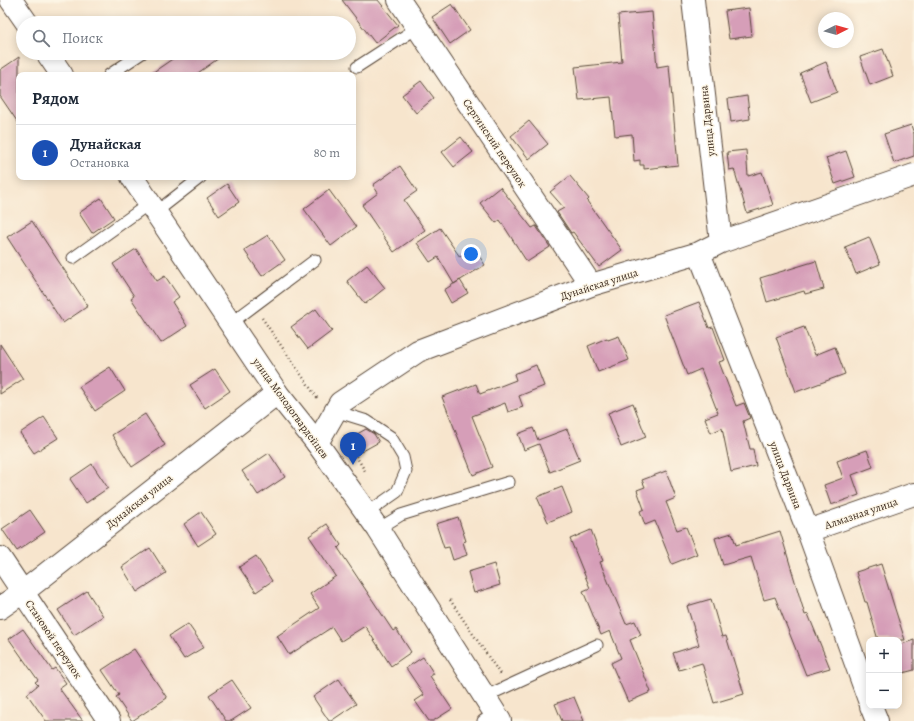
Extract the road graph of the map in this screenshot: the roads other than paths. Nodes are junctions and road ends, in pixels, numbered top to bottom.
1 (11, 0) edge
2 (399, 0) edge
3 (693, 0) edge
4 (22, 16) edge
5 (417, 28) junction
6 (52, 60) edge
7 (132, 60) edge
8 (357, 67) dead end
9 (60, 72) edge
10 (114, 72) edge
11 (914, 175) edge
12 (134, 180) edge
13 (196, 180) edge
14 (153, 207) junction
15 (721, 242) junction
16 (698, 253) junction
17 (73, 258) dead end
18 (315, 260) dead end
19 (591, 285) junction
20 (231, 323) junction
21 (277, 393) junction
22 (335, 410) junction
23 (317, 443) junction
24 (509, 482) dead end
25 (914, 494) edge
26 (373, 521) junction
27 (808, 531) junction
28 (0, 558) edge
29 (23, 592) junction
30 (0, 608) edge
31 (597, 645) dead end
32 (866, 692) edge
33 (872, 709) edge
34 (490, 713) edge
35 (109, 721) edge
36 (877, 721) edge

1 - 4 street
2 - 5 street, Сергинский переулок
3 - 15 street, улица Дарвина
5 - 8 lane
5 - 19 street, Сергинский переулок
6 - 9 street
7 - 10 lane
11 - 15 street, Дунайская улица
12 - 14 street, улица Молодогвардейцев
13 - 14 lane
14 - 17 lane
14 - 20 street, улица Молодогвардейцев
15 - 16 street, Дунайская улица
16 - 19 street, Дунайская улица
16 - 27 street, улица Дарвина
18 - 20 lane
19 - 22 street, Дунайская улица
20 - 21 street, улица Молодогвардейцев
21 - 23 street, улица Молодогвардейцев
21 - 29 street, Дунайская улица
22 - 23 street, Дунайская улица
22 - 26 lane
23 - 26 street, улица Молодогвардейцев
24 - 26 lane
25 - 27 street, Алмазная улица
26 - 34 street, улица Молодогвардейцев
27 - 32 street, улица Дарвина
28 - 29 street, Становой переулок
29 - 30 street, Дунайская улица
29 - 35 street, Становой переулок
31 - 34 lane
33 - 36 street

